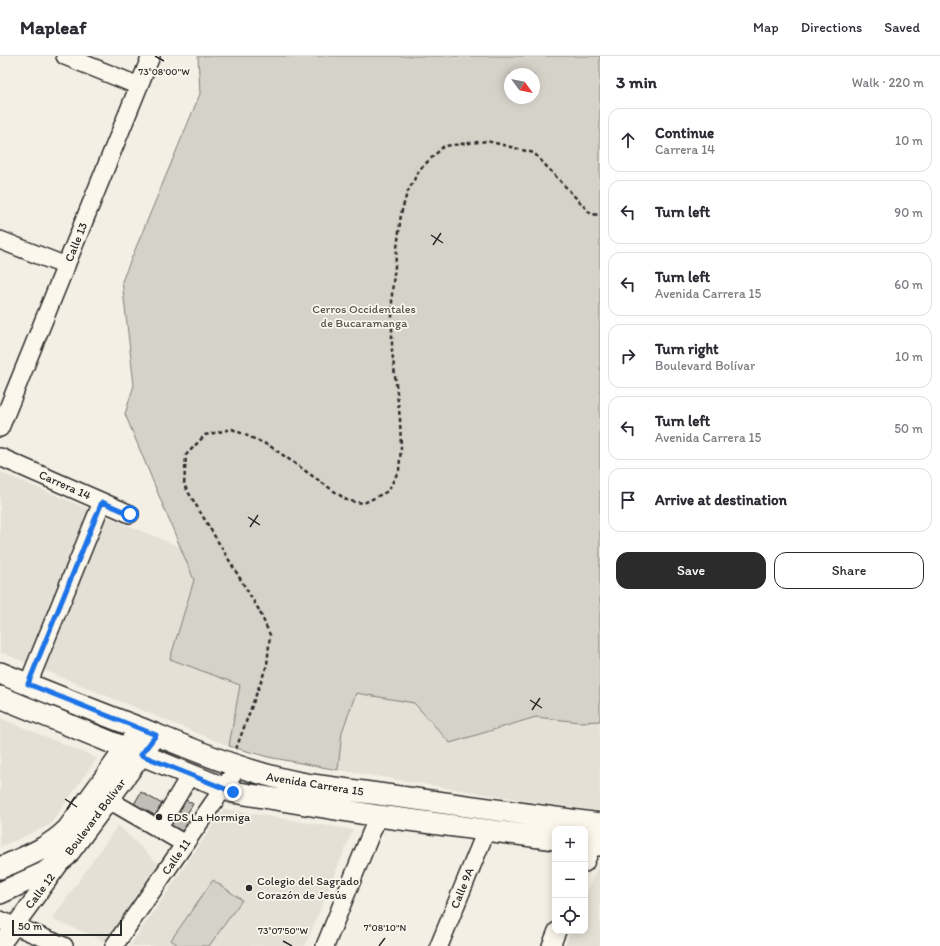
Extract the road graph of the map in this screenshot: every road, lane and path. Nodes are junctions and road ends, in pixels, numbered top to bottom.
1 (65, 56) edge
2 (151, 56) edge
3 (139, 86) junction
4 (600, 215) edge
5 (0, 240) edge
6 (66, 266) junction
7 (0, 428) edge
8 (0, 457) edge
9 (102, 502) junction
10 (130, 514) dead end
11 (0, 673) edge
12 (28, 684) junction
13 (0, 697) edge
14 (148, 732) junction
15 (134, 752) junction
16 (234, 766) junction
17 (190, 775) junction
18 (223, 790) junction
19 (108, 800) junction
20 (378, 816) junction
21 (158, 829) junction
22 (486, 831) junction
23 (596, 836) edge
24 (552, 839) edge
25 (184, 844) junction
26 (66, 856) junction
27 (585, 862) edge
28 (0, 868) edge
29 (0, 893) edge
30 (7, 923) edge
31 (556, 934) edge
32 (0, 946) edge
33 (64, 946) edge
34 (114, 946) edge
35 (325, 946) edge
36 (438, 946) edge
37 (551, 946) edge

1 - 3 street
2 - 3 street, Calle 13
3 - 6 street, Calle 13
4 - 16 path
5 - 6 street
6 - 7 street, Calle 13
8 - 9 street, Carrera 14
9 - 10 street, Carrera 14
9 - 12 street
11 - 12 main road, Avenida Carrera 15
12 - 14 main road, Avenida Carrera 15
13 - 15 main road, Avenida Carrera 15
14 - 15 main road
14 - 16 main road, Avenida Carrera 15
15 - 17 main road, Avenida Carrera 15
15 - 19 main road, Boulevard Bolívar
15 - 28 main road, Boulevard Bolívar
16 - 18 street, Calle 11
16 - 23 main road, Avenida Carrera 15
17 - 18 main road, Avenida Carrera 15
17 - 21 street
18 - 20 main road, Avenida Carrera 15
18 - 25 street, Calle 11
19 - 21 street
19 - 26 main road, Boulevard Bolívar
20 - 22 main road, Avenida Carrera 15
20 - 35 street
21 - 25 street
22 - 24 main road, Avenida Carrera 15
22 - 36 street, Calle 9A
23 - 27 street
25 - 34 street, Calle 11
26 - 29 main road, Boulevard Bolívar
26 - 30 street, Calle 12
30 - 32 street, Calle 12
30 - 33 street
31 - 37 street

